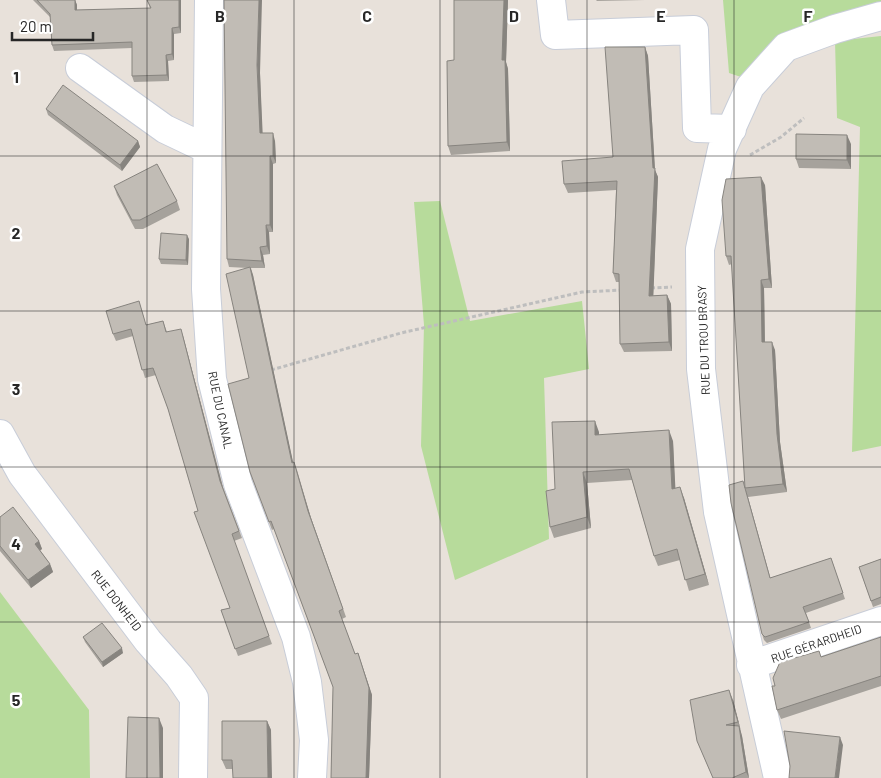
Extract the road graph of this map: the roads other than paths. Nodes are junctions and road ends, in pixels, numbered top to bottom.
1 (209, 0) edge
2 (551, 0) edge
3 (881, 16) edge
4 (80, 68) dead end
5 (727, 139) junction
6 (207, 149) junction
7 (0, 434) edge
8 (881, 621) edge
9 (751, 665) junction
10 (193, 778) edge
11 (312, 778) edge
12 (778, 778) edge

1 - 6 street, RUE DU CANAL
2 - 5 street
3 - 5 street, RUE DU TROU BRASY
4 - 6 street
5 - 9 street, RUE DU TROU BRASY
6 - 11 street, RUE DU CANAL
7 - 10 street, RUE DONHEID
8 - 9 street, RUE GÉRARDHEID
9 - 12 street, RUE DU TROU BRASY

